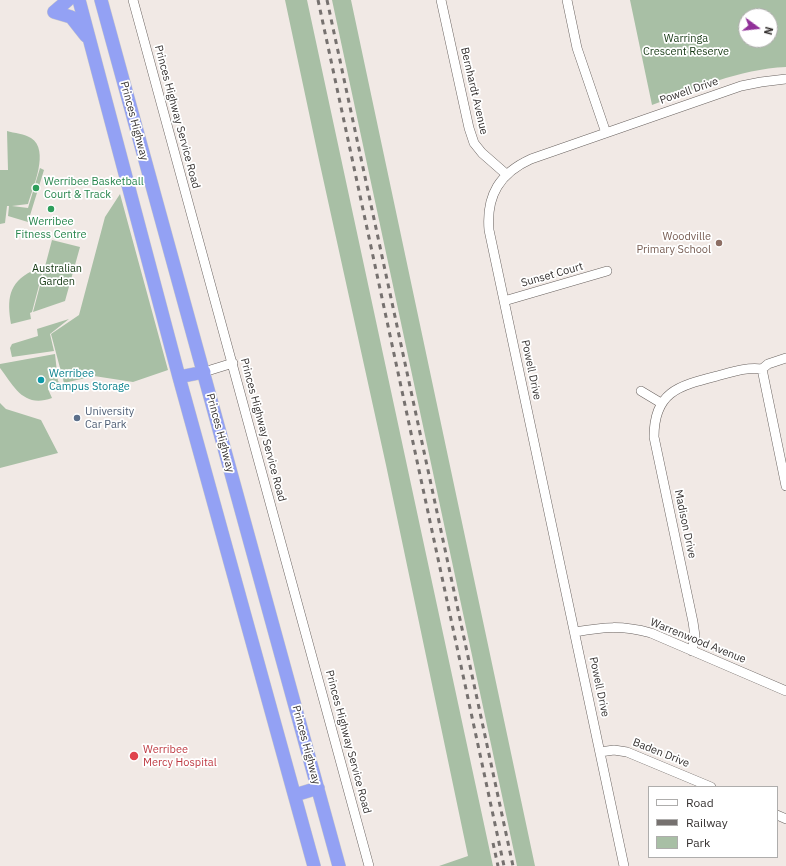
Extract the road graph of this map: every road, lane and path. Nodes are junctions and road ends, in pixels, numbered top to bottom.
1 (68, 0) edge
2 (98, 0) edge
3 (101, 0) edge
4 (132, 0) edge
5 (441, 0) edge
6 (567, 0) edge
7 (80, 3) edge
8 (90, 41) junction
9 (786, 79) edge
10 (606, 133) junction
11 (506, 174) junction
12 (607, 271) dead end
13 (504, 301) junction
14 (786, 358) edge
15 (233, 363) junction
16 (762, 369) junction
17 (204, 372) junction
18 (179, 377) junction
19 (640, 391) dead end
20 (661, 403) junction
21 (786, 486) edge
22 (575, 632) junction
23 (692, 651) junction
24 (786, 691) edge
25 (600, 752) junction
26 (709, 786) edge
27 (318, 788) junction
28 (295, 795) junction
29 (314, 866) edge
30 (339, 866) edge
31 (370, 866) edge
32 (624, 866) edge

1 - 8 highway
2 - 7 highway
3 - 17 highway, Princes Highway
4 - 15 street, Princes Highway Service Road
5 - 11 street, Bernhardt Avenue
6 - 10 street
7 - 8 highway, Princes Highway
8 - 18 highway, Princes Highway
9 - 10 street, Powell Drive
10 - 11 street, Powell Drive
11 - 13 street, Powell Drive
12 - 13 street, Sunset Court
13 - 22 street, Powell Drive
14 - 16 street, Madison Drive
15 - 17 street
15 - 31 street, Princes Highway Service Road
16 - 20 street, Madison Drive
16 - 21 street
17 - 18 highway
17 - 27 highway, Princes Highway
18 - 28 highway, Princes Highway
19 - 20 street
20 - 23 street, Madison Drive
22 - 23 street, Warrenwood Avenue
22 - 25 street, Powell Drive
23 - 24 street, Warrenwood Avenue
25 - 26 street, Baden Drive
25 - 32 street, Powell Drive
27 - 28 highway
27 - 30 highway, Princes Highway
28 - 29 highway, Princes Highway

